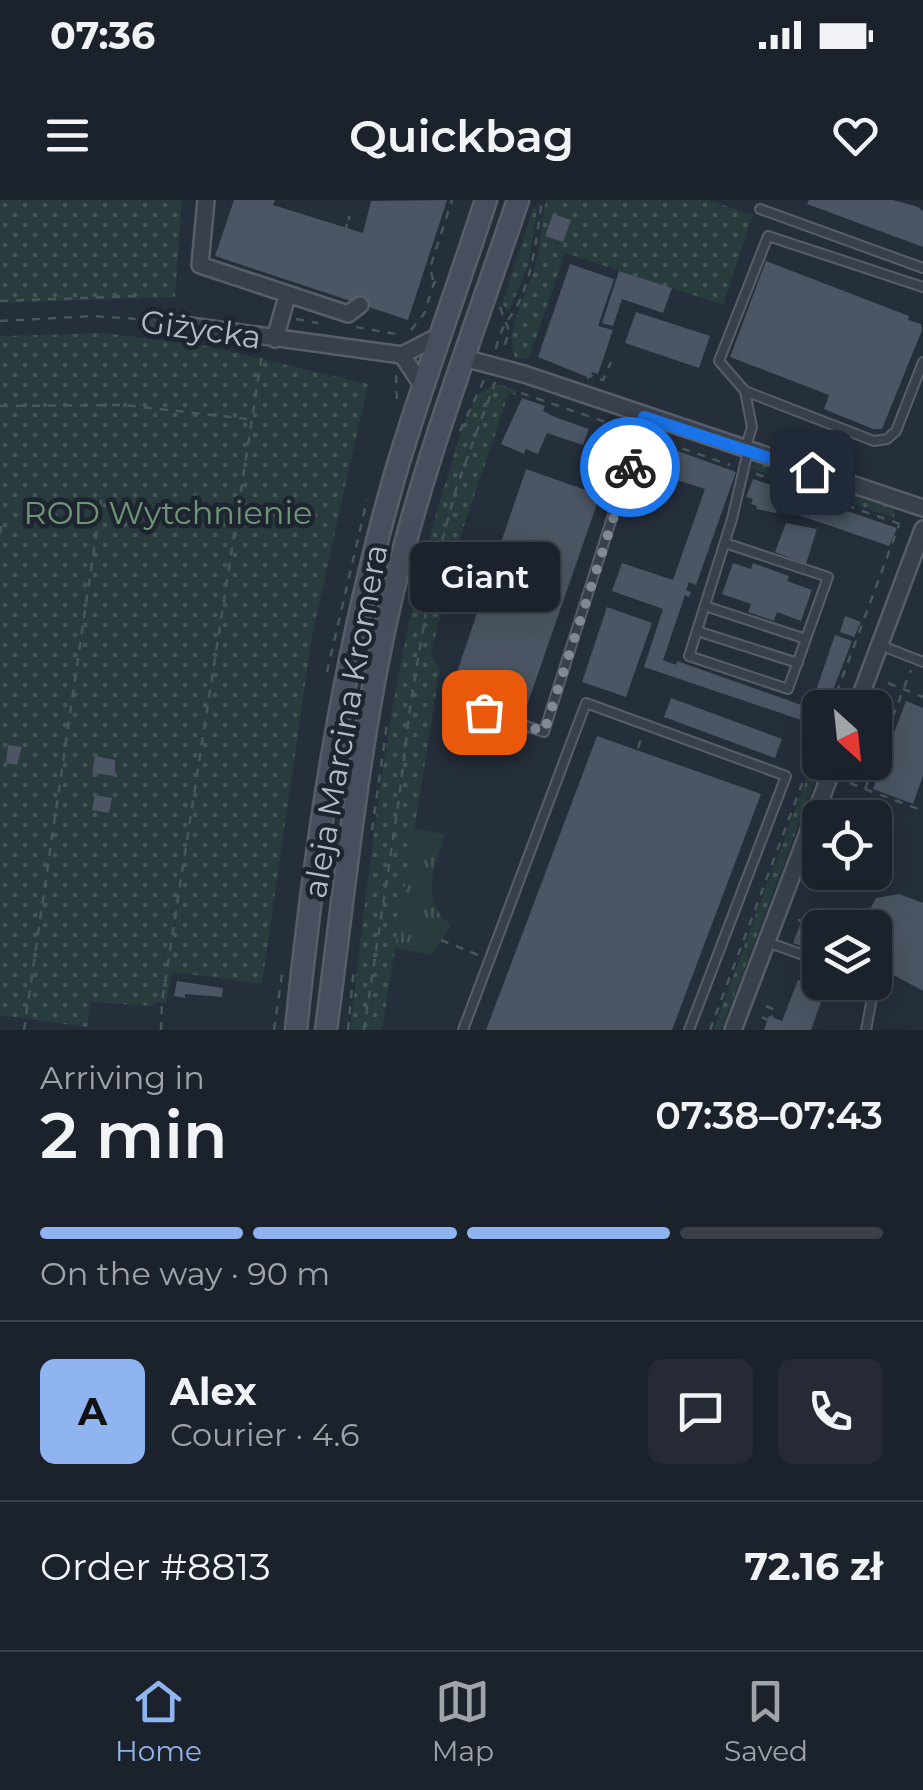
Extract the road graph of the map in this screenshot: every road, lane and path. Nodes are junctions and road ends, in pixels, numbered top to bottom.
1 (206, 200) edge
2 (452, 200) edge
3 (486, 200) edge
4 (518, 200) edge
5 (542, 200) edge
6 (760, 209) dead end
7 (923, 268) edge
8 (923, 286) edge
9 (135, 296) dead end
10 (287, 296) junction
11 (0, 301) edge
12 (497, 302) dead end
13 (360, 306) dead end
14 (506, 318) junction
15 (0, 321) edge
16 (154, 321) joint
17 (442, 334) junction
18 (275, 339) junction
19 (404, 348) junction
20 (495, 351) dead end
21 (261, 358) dead end
22 (464, 358) junction
23 (501, 358) dead end
24 (611, 362) dead end
25 (923, 362) edge
26 (486, 376) dead end
27 (588, 378) dead end
28 (496, 381) dead end
29 (479, 386) dead end
30 (424, 388) junction
31 (521, 392) dead end
32 (745, 392) junction
33 (467, 398) dead end
34 (0, 406) edge
35 (463, 410) dead end
36 (644, 417) junction
37 (250, 419) junction
38 (639, 434) junction
39 (453, 438) dead end
40 (456, 444) dead end
41 (747, 451) junction
42 (743, 469) junction
43 (102, 494) dead end
44 (916, 506) edge
45 (2, 522) edge
46 (900, 524) junction
47 (923, 529) edge
48 (0, 534) edge
49 (725, 543) junction
50 (705, 606) junction
51 (697, 631) junction
52 (806, 639) junction
53 (880, 644) junction
54 (919, 660) edge
55 (798, 662) junction
56 (888, 684) dead end
57 (838, 690) edge
58 (863, 690) edge
59 (904, 690) junction
60 (923, 697) edge
61 (455, 702) dead end
62 (388, 715) dead end
63 (892, 719) edge
64 (384, 720) dead end
65 (804, 780) edge
66 (828, 780) edge
67 (867, 780) edge
68 (850, 783) dead end
69 (864, 788) junction
70 (921, 810) edge
71 (368, 831) dead end
72 (370, 837) dead end
73 (441, 940) dead end
74 (767, 942) junction
75 (802, 954) edge
76 (353, 955) dead end
77 (488, 961) junction
78 (872, 1000) edge
79 (766, 1006) dead end
80 (762, 1017) dead end
81 (24, 1030) edge
82 (161, 1030) edge
83 (296, 1030) edge
84 (326, 1030) edge
85 (346, 1030) edge
86 (364, 1030) edge
87 (463, 1030) edge
88 (689, 1030) edge
89 (710, 1030) edge
90 (733, 1030) edge
91 (866, 1030) edge

1 - 10 street
2 - 19 path
3 - 17 main road, aleja Marcina Kromera
4 - 22 main road, aleja Marcina Kromera
5 - 14 path
6 - 7 lane
8 - 32 lane
9 - 11 path
10 - 13 street
10 - 18 street
12 - 14 path
14 - 20 path
14 - 23 path
15 - 16 path, Giżycka
16 - 18 street, Giżycka
17 - 19 street
17 - 30 main road, aleja Marcina Kromera
18 - 19 street, Giżycka
19 - 30 street
21 - 37 path
22 - 36 street
22 - 84 main road, aleja Marcina Kromera
24 - 27 path
25 - 32 lane
26 - 40 path
28 - 86 path
29 - 33 path
30 - 83 main road, aleja Marcina Kromera
31 - 38 path
32 - 41 lane
34 - 37 path
35 - 39 path
36 - 38 lane
36 - 41 street
37 - 82 path
38 - 42 path
38 - 61 lane
41 - 42 lane
41 - 44 street
42 - 46 path
42 - 49 lane
43 - 81 path
44 - 46 path
45 - 48 path
46 - 57 path
47 - 53 street
49 - 50 lane
49 - 52 lane
50 - 51 lane
50 - 52 lane
51 - 55 lane
51 - 55 lane
52 - 55 lane
53 - 54 lane
53 - 58 street
54 - 59 path
56 - 59 path
59 - 60 path
59 - 63 path
62 - 72 path
64 - 71 path
65 - 89 path
66 - 74 street
67 - 69 path
68 - 69 path
69 - 70 path
73 - 77 path
74 - 75 lane
74 - 90 street
76 - 85 path
77 - 87 lane
77 - 88 lane
78 - 91 lane
79 - 80 path

